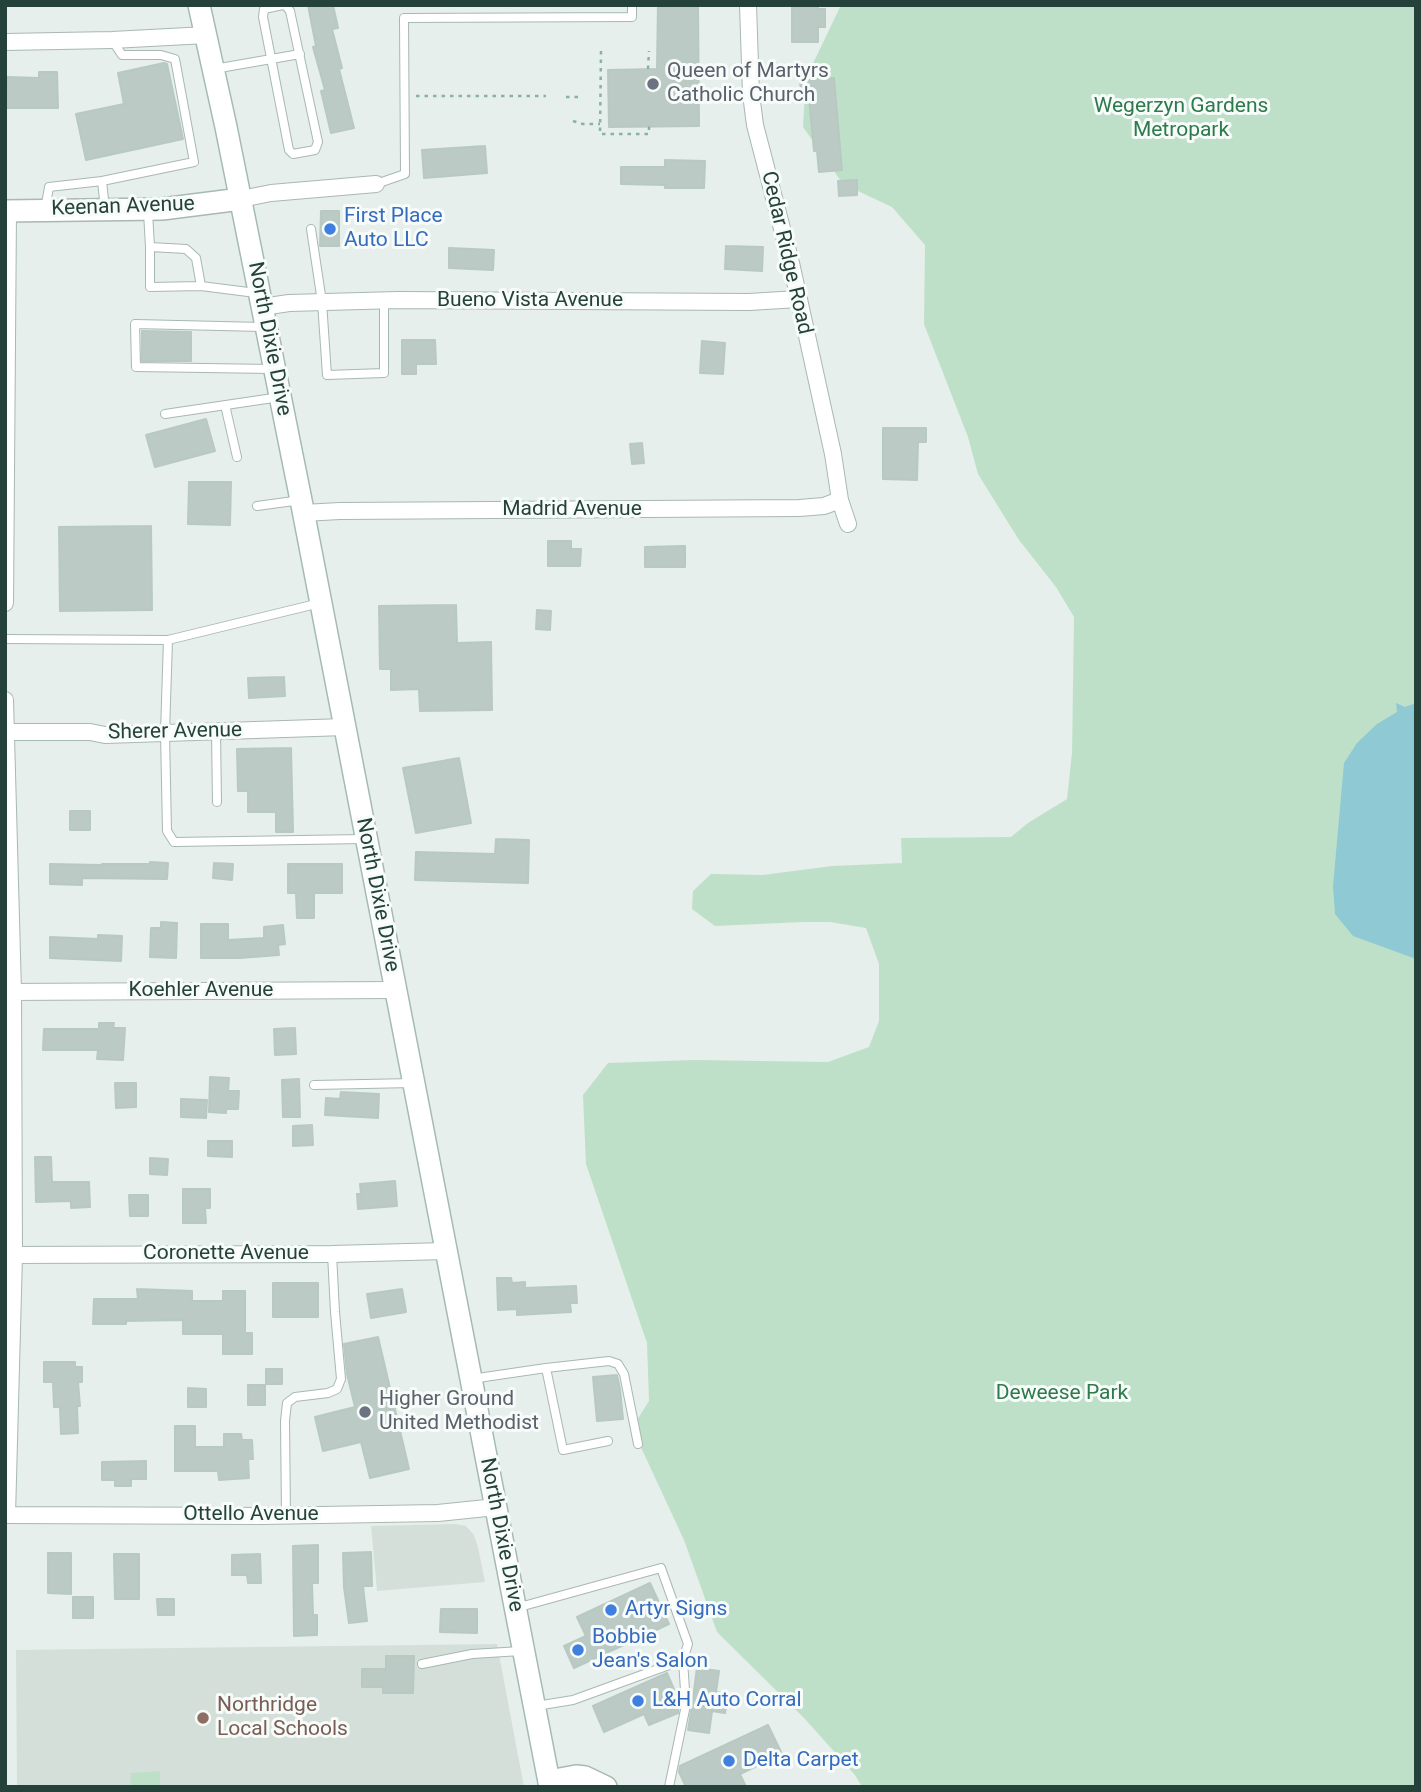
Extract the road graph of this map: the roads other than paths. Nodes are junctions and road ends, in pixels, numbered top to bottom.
1 (200, 5) edge
2 (284, 5) edge
3 (632, 5) edge
4 (748, 5) edge
5 (207, 35) junction
6 (112, 40) junction
7 (5, 42) edge
8 (300, 54) junction
9 (271, 60) junction
10 (214, 69) junction
11 (102, 181) junction
12 (376, 184) joint
13 (241, 199) junction
14 (105, 209) junction
15 (148, 209) junction
16 (7, 211) edge
17 (45, 211) junction
18 (312, 229) dead end
19 (150, 247) junction
20 (201, 286) junction
21 (798, 299) junction
22 (384, 301) junction
23 (322, 302) junction
24 (263, 309) junction
25 (275, 369) junction
26 (280, 397) junction
27 (226, 405) junction
28 (165, 414) dead end
29 (237, 457) dead end
30 (6, 471) edge
31 (840, 500) junction
32 (257, 506) dead end
33 (302, 507) junction
34 (848, 524) dead end
35 (5, 603) edge
36 (321, 603) junction
37 (5, 639) edge
38 (167, 640) junction
39 (5, 700) edge
40 (345, 727) junction
41 (5, 732) edge
42 (216, 732) junction
43 (166, 733) junction
44 (217, 802) dead end
45 (366, 839) junction
46 (396, 990) junction
47 (9, 992) edge
48 (414, 1083) junction
49 (314, 1084) dead end
50 (446, 1251) junction
51 (332, 1254) junction
52 (9, 1255) edge
53 (546, 1368) junction
54 (471, 1380) junction
55 (608, 1441) dead end
56 (638, 1444) dead end
57 (496, 1507) junction
58 (6, 1515) edge
59 (286, 1516) junction
60 (516, 1608) junction
61 (524, 1651) junction
62 (683, 1660) junction
63 (422, 1664) dead end
64 (534, 1706) junction
65 (549, 1784) edge
66 (606, 1787) edge
67 (668, 1787) edge

1 - 5 main road, North Dixie Drive
2 - 8 lane
2 - 9 lane
3 - 12 lane
4 - 21 street, Cedar Ridge Road
5 - 6 street
5 - 10 main road, North Dixie Drive
6 - 7 street
6 - 11 lane
8 - 9 lane
8 - 9 lane
9 - 10 lane
10 - 13 main road, North Dixie Drive
11 - 14 lane
11 - 17 lane
12 - 13 street
13 - 15 main road, Keenan Avenue
13 - 24 main road, North Dixie Drive
14 - 15 main road, Keenan Avenue
14 - 17 main road, Keenan Avenue
15 - 19 lane
16 - 17 main road, Keenan Avenue
16 - 30 street
18 - 23 lane
19 - 20 lane
19 - 20 lane
20 - 24 lane
21 - 22 street, Bueno Vista Avenue
21 - 31 street, Cedar Ridge Road
22 - 23 street, Bueno Vista Avenue
22 - 23 lane
23 - 24 street, Bueno Vista Avenue
24 - 25 main road, North Dixie Drive
24 - 25 lane
25 - 26 main road, North Dixie Drive
26 - 27 lane
26 - 33 main road, North Dixie Drive
27 - 28 lane
27 - 29 lane
30 - 35 street
31 - 33 street, Madrid Avenue
31 - 34 street, Cedar Ridge Road
32 - 33 lane
33 - 36 main road, North Dixie Drive
36 - 38 lane
36 - 40 main road, North Dixie Drive
37 - 38 lane
38 - 43 lane
39 - 41 street
40 - 42 street, Sherer Avenue
40 - 45 main road, North Dixie Drive
41 - 43 street, Sherer Avenue
41 - 47 street
42 - 43 street, Sherer Avenue
42 - 44 lane
43 - 45 lane
45 - 46 main road, North Dixie Drive
46 - 47 street, Koehler Avenue
46 - 48 main road, North Dixie Drive
47 - 52 street
48 - 49 lane
48 - 50 main road, North Dixie Drive
50 - 51 street, Coronette Avenue
50 - 54 main road, North Dixie Drive
51 - 52 street, Coronette Avenue
51 - 59 lane
52 - 58 street
53 - 54 lane
53 - 55 lane
53 - 56 lane
54 - 57 main road, North Dixie Drive
57 - 59 street, Ottello Avenue
57 - 60 main road, North Dixie Drive
58 - 59 street, Ottello Avenue
60 - 61 main road, North Dixie Drive
60 - 62 lane
61 - 63 lane
61 - 64 main road, North Dixie Drive
62 - 64 lane
62 - 67 lane
64 - 65 main road, North Dixie Drive
65 - 66 main road

